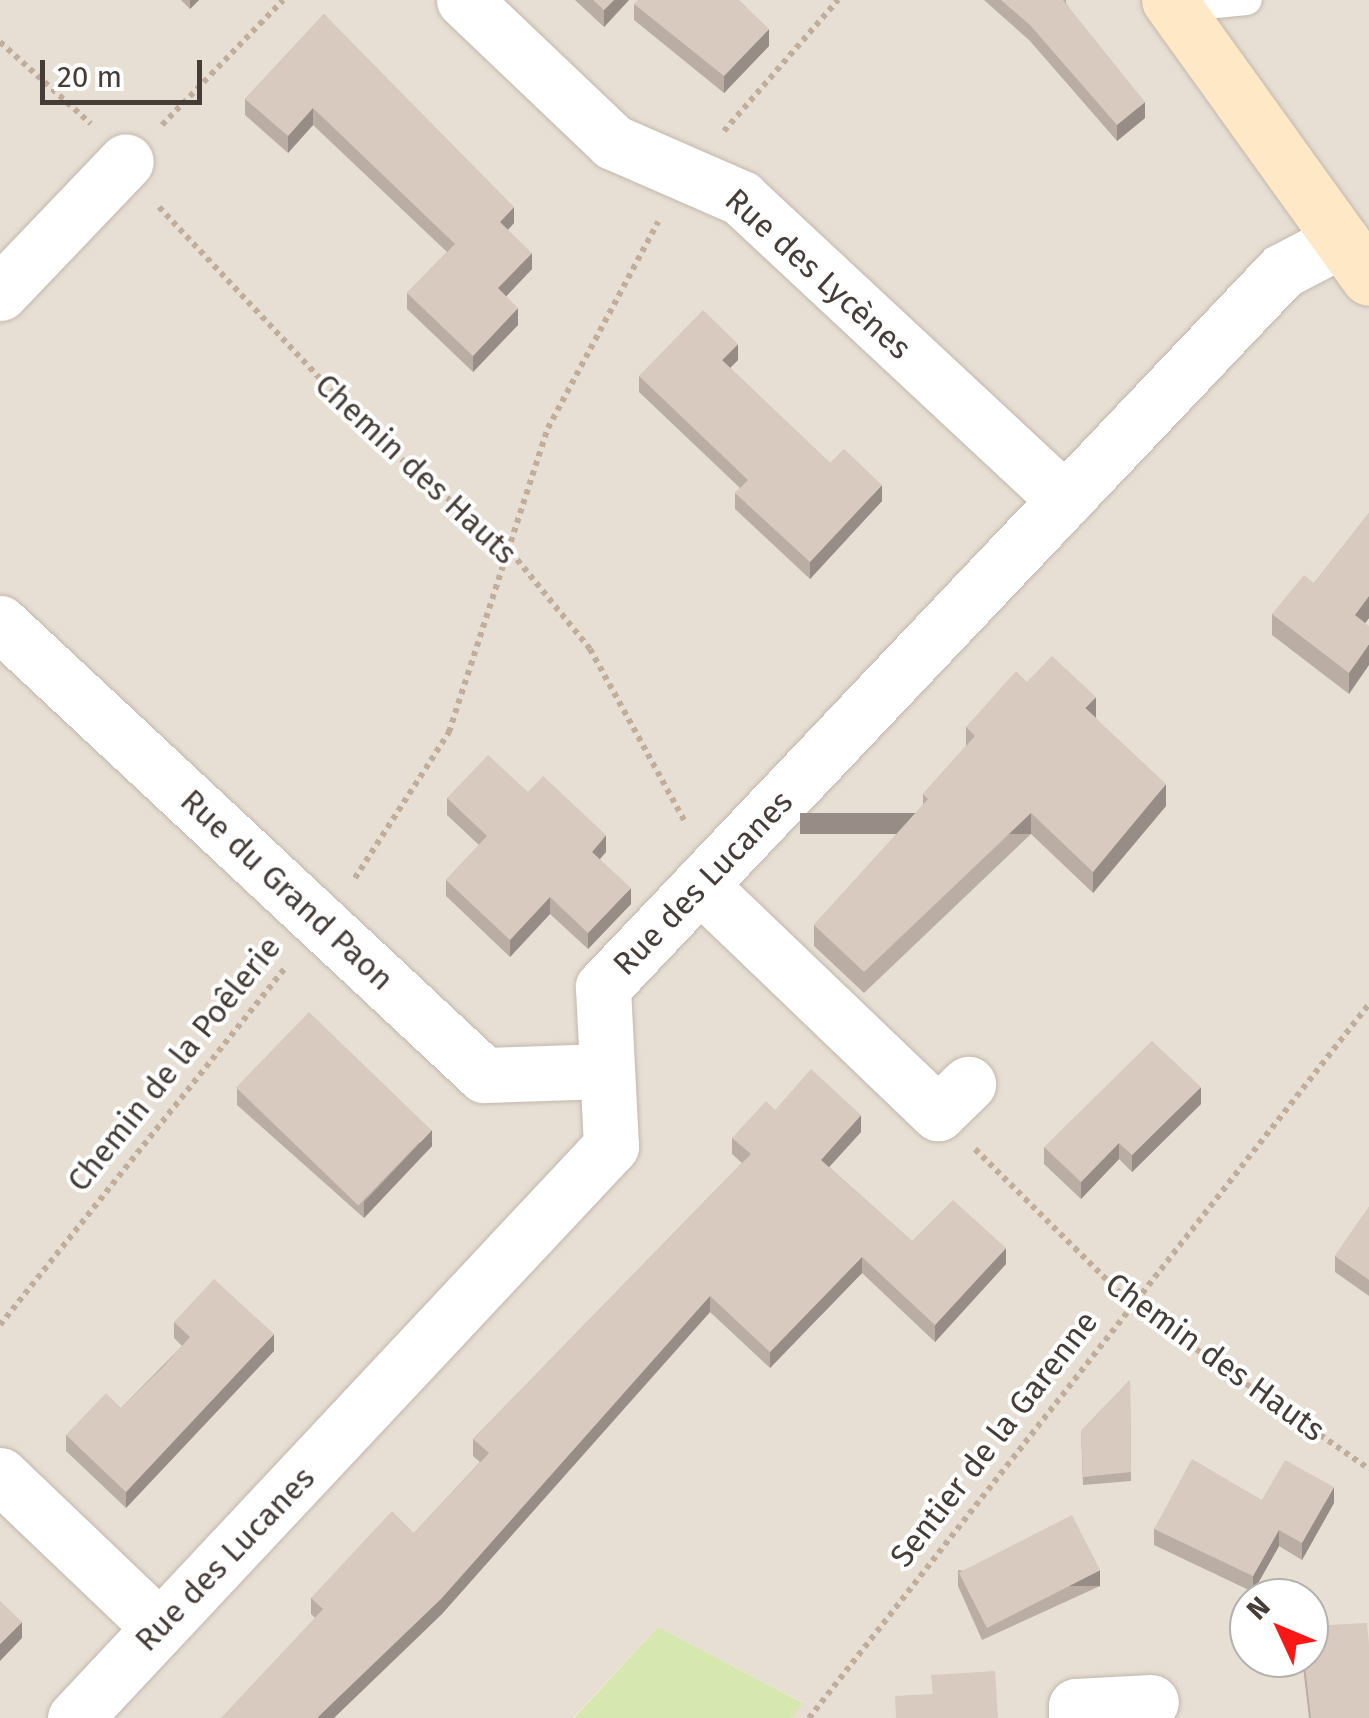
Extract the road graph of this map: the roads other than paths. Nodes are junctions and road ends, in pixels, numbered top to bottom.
1 (464, 0) edge
2 (1247, 0) edge
3 (1172, 3) edge
4 (126, 162) road end
5 (1355, 260) edge
6 (0, 294) edge
7 (1064, 500) junction
8 (0, 623) edge
9 (702, 887) junction
10 (606, 1071) junction
11 (953, 1098) road end
12 (0, 1475) edge
13 (159, 1627) junction
14 (1150, 1702) dead end
15 (74, 1718) edge
16 (1076, 1718) edge

1 - 7 street, Rue des Lycènes
2 - 3 lane
3 - 5 street
4 - 6 street
5 - 7 street, Rue des Lucanes
7 - 9 street, Rue des Lucanes
8 - 10 street, Rue du Grand Paon
9 - 10 street, Rue des Lucanes
9 - 11 street
10 - 13 street, Rue des Lucanes
12 - 13 street
13 - 15 street, Rue des Lucanes
14 - 16 street

